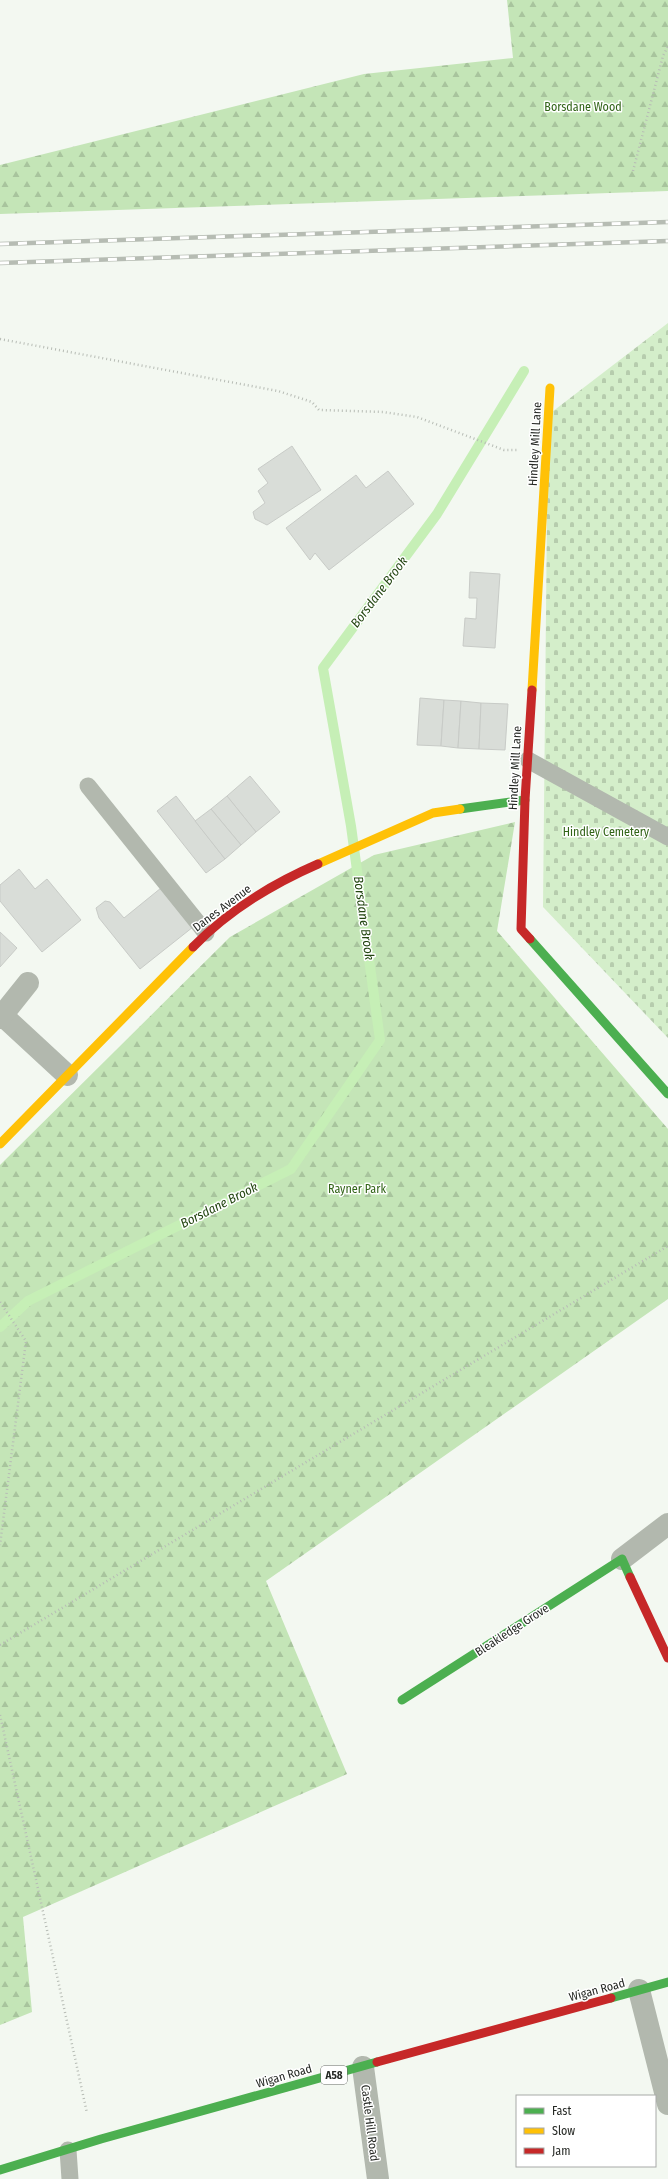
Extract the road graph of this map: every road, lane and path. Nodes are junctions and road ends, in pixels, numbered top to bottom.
1 (668, 46) edge
2 (633, 171) dead end
3 (0, 339) edge
4 (550, 388) dead end
5 (504, 450) dead end
6 (528, 760) junction
7 (88, 786) dead end
8 (525, 800) junction
9 (668, 837) edge
10 (206, 933) junction
11 (28, 983) dead end
12 (1, 1017) edge
13 (67, 1075) junction
14 (668, 1094) edge
15 (0, 1144) edge
16 (668, 1246) edge
17 (0, 1302) edge
18 (668, 1524) edge
19 (0, 1545) edge
20 (622, 1559) junction
21 (0, 1645) edge
22 (668, 1658) edge
23 (402, 1700) dead end
24 (0, 1715) edge
25 (668, 1982) edge
26 (639, 1990) junction
27 (363, 2067) junction
28 (668, 2104) edge
29 (93, 2142) junction
30 (68, 2150) junction
31 (0, 2170) edge
32 (70, 2179) edge
33 (378, 2179) edge

1 - 2 path
3 - 5 path
4 - 6 main road, Hindley Mill Lane
6 - 8 main road, Hindley Mill Lane
6 - 9 lane
7 - 10 lane
8 - 10 main road, Danes Avenue
8 - 14 main road, Hindley Mill Lane
10 - 13 main road, Danes Avenue
11 - 12 street
12 - 13 street
13 - 15 main road, Danes Avenue
16 - 21 path
17 - 19 path
18 - 20 street, Bleakledge Grove
20 - 22 main road
20 - 23 main road, Bleakledge Grove
24 - 29 path
25 - 26 main road, Wigan Road / A58
26 - 27 main road, Wigan Road / A58
26 - 28 street
27 - 29 main road, Wigan Road / A58
27 - 33 street, Castle Hill Road
29 - 30 main road, Wigan Road / A58
30 - 31 main road, Wigan Road / A58
30 - 32 lane

